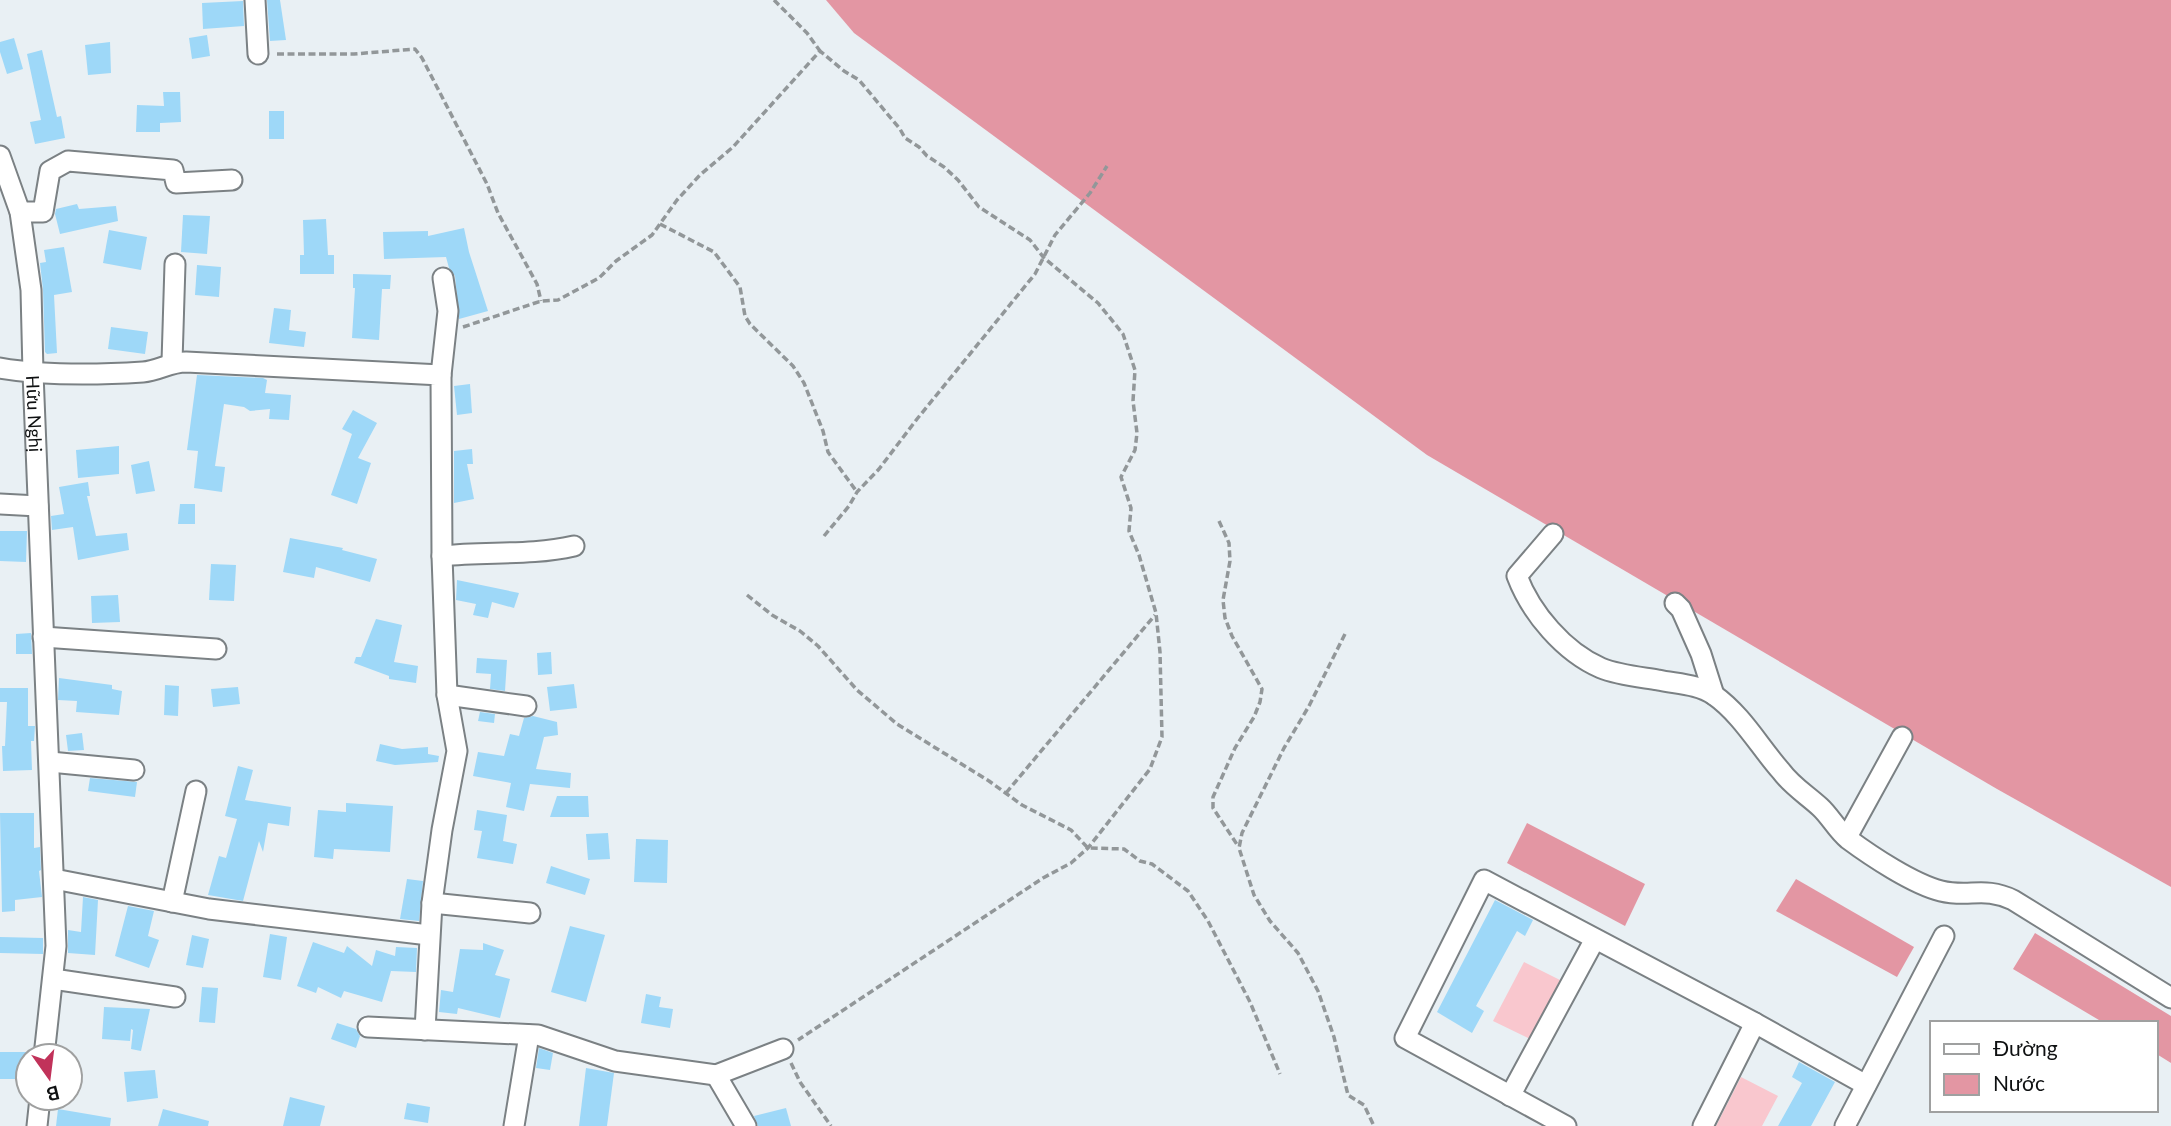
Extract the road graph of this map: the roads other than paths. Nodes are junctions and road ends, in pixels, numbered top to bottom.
1 (255, 0) edge
2 (258, 54) road end
3 (0, 156) edge
4 (232, 180) dead end
5 (20, 212) junction
6 (175, 264) dead end
7 (443, 278) dead end
8 (172, 362) junction
9 (0, 368) edge
10 (33, 373) junction
11 (440, 375) junction
12 (0, 504) edge
13 (38, 506) junction
14 (1553, 534) dead end
15 (574, 546) dead end
16 (442, 556) junction
17 (1675, 603) dead end
18 (43, 637) junction
19 (216, 649) dead end
20 (447, 695) junction
21 (1714, 695) junction
22 (526, 706) dead end
23 (1902, 737) dead end
24 (50, 762) junction
25 (134, 770) dead end
26 (196, 790) dead end
27 (1847, 837) junction
28 (54, 879) junction
29 (172, 902) junction
30 (432, 903) junction
31 (530, 913) dead end
32 (429, 935) junction
33 (1944, 936) dead end
34 (1595, 939) junction
35 (53, 979) junction
36 (175, 997) dead end
37 (2171, 998) edge
38 (1755, 1023) junction
39 (368, 1027) dead end
40 (425, 1030) junction
41 (530, 1035) junction
42 (46, 1042) edge
43 (783, 1049) road end
44 (716, 1074) junction
45 (1867, 1084) junction
46 (1510, 1096) junction
47 (514, 1126) edge
48 (746, 1126) edge
49 (1566, 1126) edge
50 (1703, 1126) edge
51 (1845, 1126) edge

1 - 2 street
3 - 5 street, Hữu Nghị
4 - 5 street
5 - 10 street, Hữu Nghị
6 - 8 street
7 - 11 street
8 - 10 street
8 - 11 street
9 - 10 street
10 - 13 street, Hữu Nghị
11 - 16 street
12 - 13 street
13 - 18 street, Hữu Nghị
14 - 21 street
15 - 16 street
16 - 20 street
17 - 21 street
18 - 19 street
18 - 24 street, Hữu Nghị
20 - 22 street
20 - 30 street
21 - 27 street
23 - 27 street
24 - 25 street
24 - 28 street, Hữu Nghị
26 - 29 street
27 - 37 street
28 - 29 street
28 - 35 street, Hữu Nghị
29 - 32 street
30 - 31 street
30 - 32 street
32 - 40 street
33 - 45 street
34 - 38 street
34 - 46 street
34 - 46 street
35 - 36 street
35 - 42 street, Hữu Nghị
38 - 45 street
38 - 50 street
39 - 40 street
40 - 41 street
41 - 44 street
41 - 47 street
43 - 44 street
44 - 48 street
45 - 51 street
46 - 49 street

